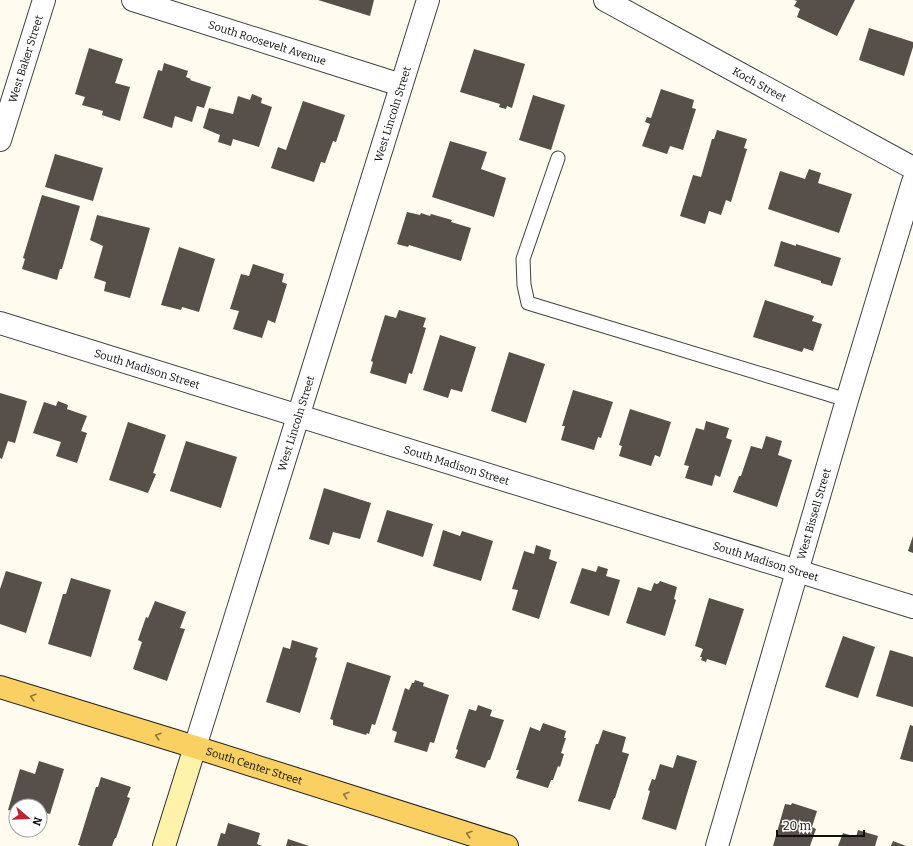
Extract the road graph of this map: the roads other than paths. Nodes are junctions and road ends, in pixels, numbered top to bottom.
1 (44, 0) edge
2 (133, 0) edge
3 (428, 0) edge
4 (605, 0) edge
5 (401, 85) junction
6 (0, 140) edge
7 (558, 158) dead end
8 (913, 168) edge
9 (913, 182) edge
10 (0, 323) edge
11 (847, 400) junction
12 (298, 416) junction
13 (798, 571) junction
14 (913, 606) edge
15 (0, 687) edge
16 (195, 747) junction
17 (164, 846) edge
18 (507, 846) edge
19 (716, 846) edge

1 - 6 street, West Baker Street
2 - 5 street, South Roosevelt Avenue
3 - 5 street, West Lincoln Street
4 - 8 street, Koch Street
5 - 12 street, West Lincoln Street
7 - 11 lane
9 - 11 street, West Bissell Street
10 - 12 street, South Madison Street
11 - 13 street, West Bissell Street
12 - 13 street, South Madison Street
12 - 16 street, West Lincoln Street
13 - 14 street, South Madison Street
13 - 19 street, West Bissell Street
16 -> 15 main road, South Center Street
16 - 17 main road, West Lincoln Street
18 -> 16 main road, South Center Street

